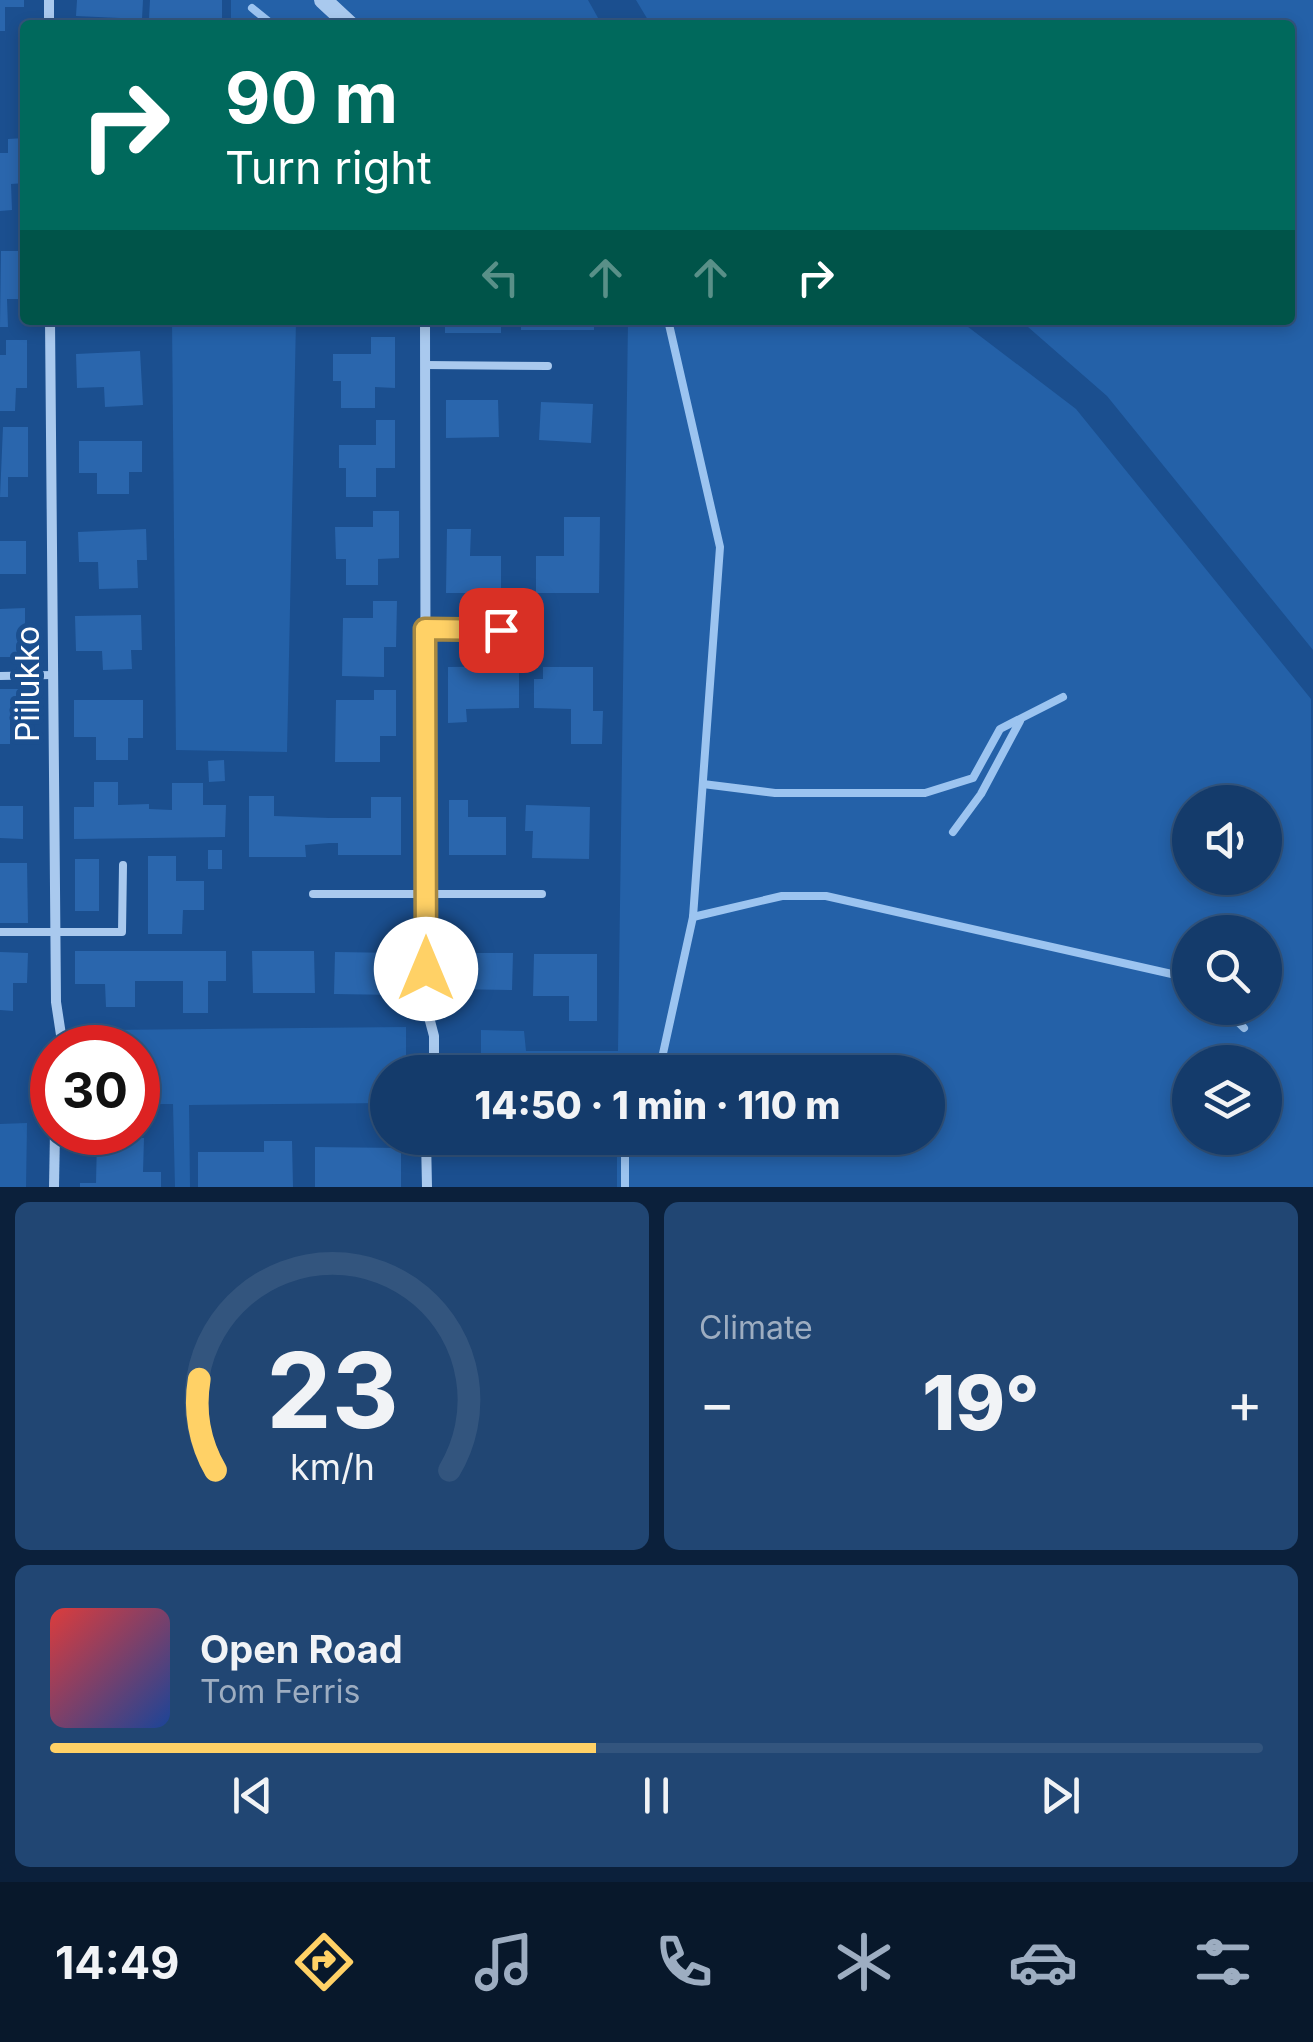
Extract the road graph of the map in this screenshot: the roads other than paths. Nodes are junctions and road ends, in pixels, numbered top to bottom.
1 (323, 0) edge
2 (345, 20) edge
3 (50, 325) edge
4 (424, 325) edge
5 (425, 365) junction
6 (548, 366) dead end
7 (425, 629) junction
8 (539, 630) dead end
9 (53, 675) junction
10 (0, 676) edge
11 (123, 865) dead end
12 (313, 894) dead end
13 (542, 894) dead end
14 (426, 895) junction
15 (0, 932) edge
16 (55, 933) junction
17 (60, 1025) edge
18 (434, 1055) edge
19 (55, 1155) edge
20 (426, 1155) edge
21 (54, 1187) edge
22 (427, 1187) edge

1 - 2 street
3 - 9 street, Piilukko
4 - 5 street
5 - 6 lane
5 - 7 street
7 - 8 lane
7 - 14 street
9 - 10 lane
9 - 16 street, Piilukko
11 - 16 lane
12 - 14 lane
13 - 14 lane
14 - 18 street
15 - 16 lane
16 - 17 street, Piilukko
19 - 21 street
20 - 22 street

